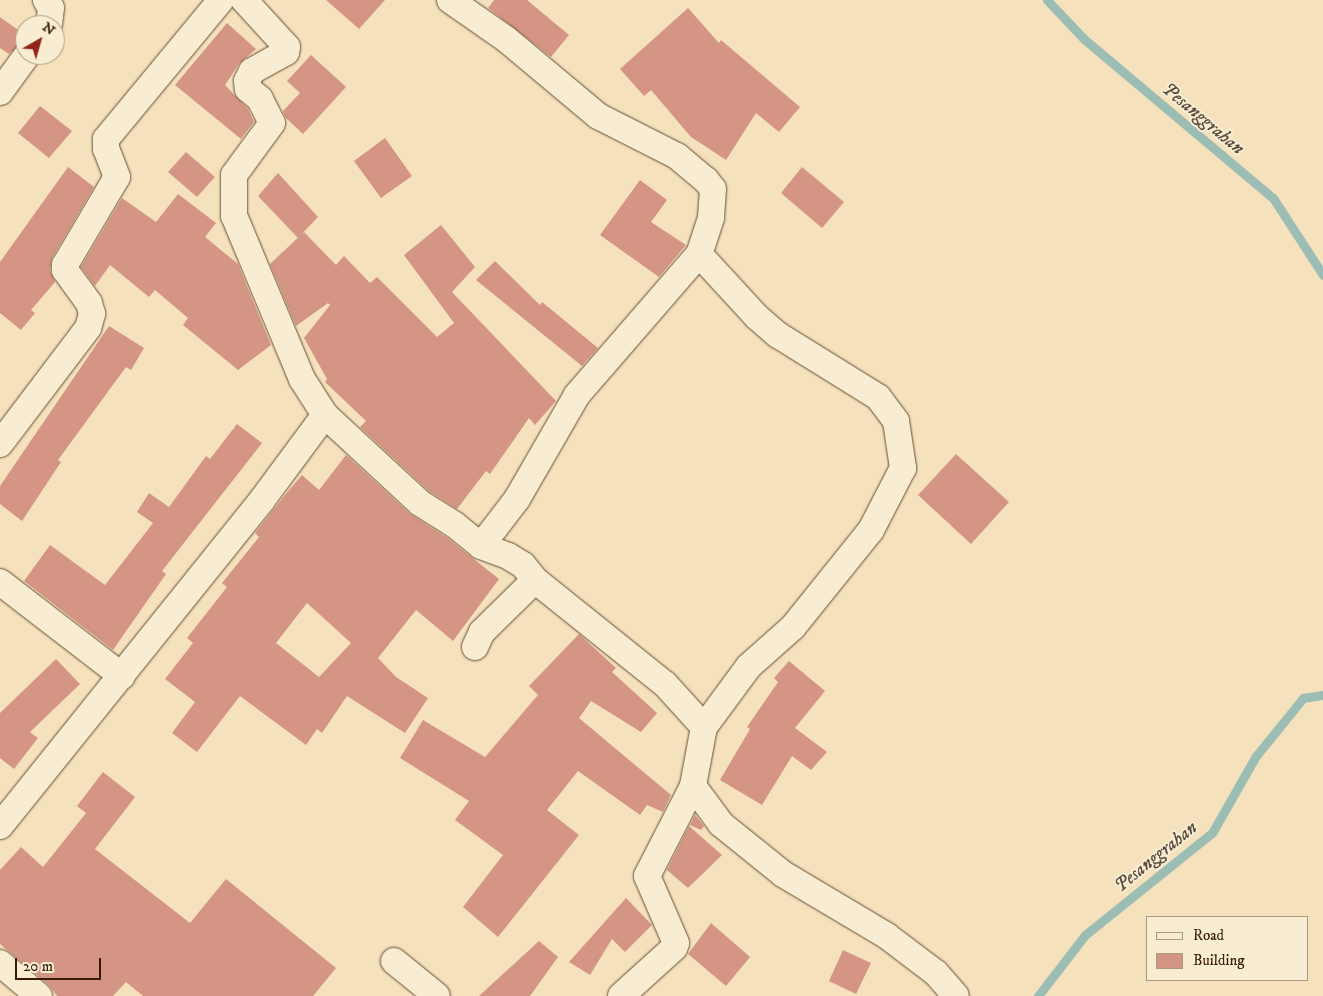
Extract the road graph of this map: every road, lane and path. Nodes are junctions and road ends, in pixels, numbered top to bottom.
1 (46, 0) edge
2 (222, 0) edge
3 (244, 0) edge
4 (450, 0) edge
5 (50, 15) edge
6 (20, 65) edge
7 (0, 92) edge
8 (699, 254) junction
9 (324, 415) junction
10 (0, 444) edge
11 (481, 546) junction
12 (535, 580) junction
13 (0, 582) edge
14 (475, 647) dead end
15 (122, 676) junction
16 (704, 727) junction
17 (692, 786) junction
18 (0, 826) edge
19 (394, 961) dead end
20 (0, 963) edge
21 (39, 996) edge
22 (437, 996) edge
23 (621, 996) edge
24 (956, 996) edge

1 - 5 street
2 - 10 street
3 - 9 street
4 - 8 street
6 - 7 street
8 - 11 street
8 - 16 street
9 - 11 street
9 - 15 street
11 - 12 street
12 - 14 street
12 - 16 street
13 - 15 street
15 - 18 street
16 - 17 street
17 - 23 street
17 - 24 street
19 - 22 street
20 - 21 street

